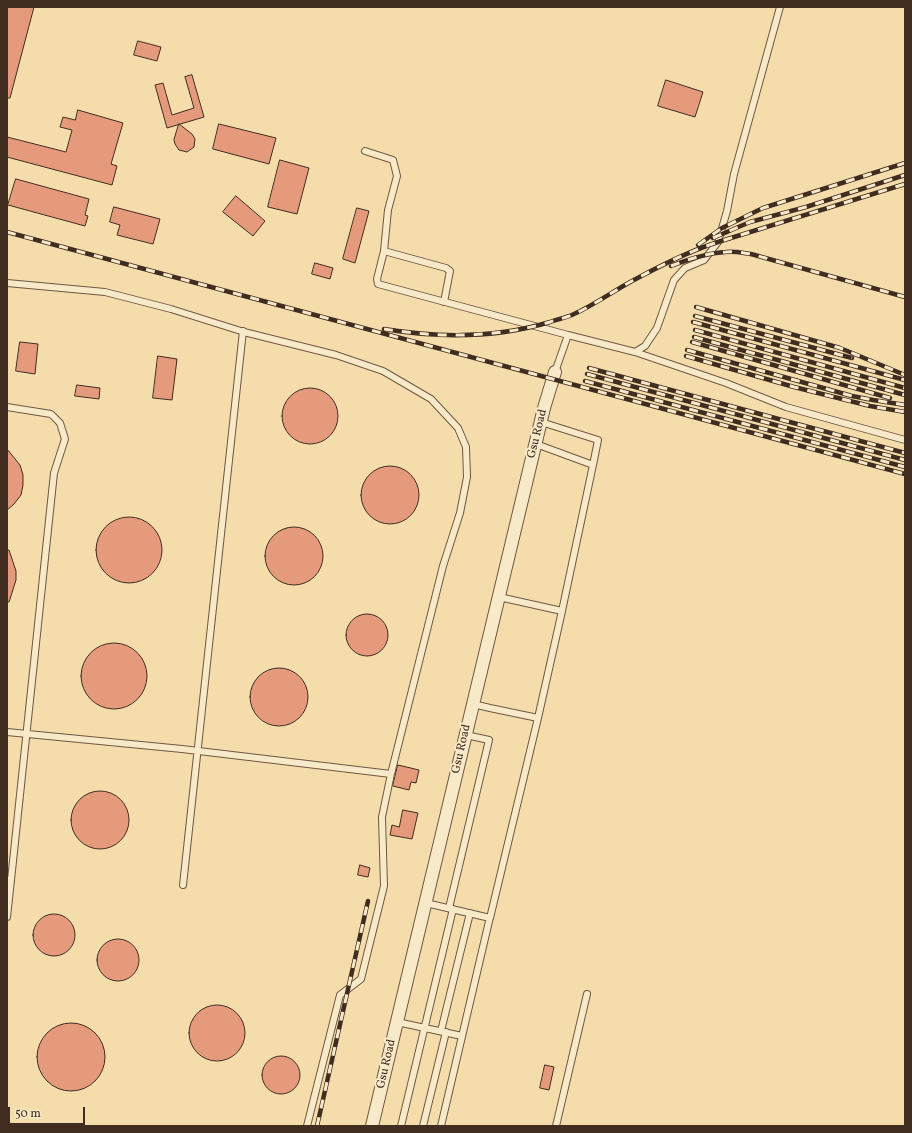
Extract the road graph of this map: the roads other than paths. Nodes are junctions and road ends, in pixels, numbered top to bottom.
1 (780, 7) edge
2 (365, 151) dead end
3 (384, 251) junction
4 (7, 283) edge
5 (444, 302) junction
6 (243, 331) junction
7 (568, 335) junction
8 (635, 352) junction
9 (555, 372) joint
10 (7, 407) edge
11 (541, 422) junction
12 (905, 440) edge
13 (536, 444) junction
14 (593, 465) junction
15 (499, 597) junction
16 (562, 610) junction
17 (473, 704) junction
18 (538, 718) junction
19 (7, 732) edge
20 (26, 734) junction
21 (466, 735) junction
22 (198, 751) junction
23 (391, 774) junction
24 (9, 880) edge
25 (183, 885) dead end
26 (426, 903) junction
27 (451, 908) junction
28 (470, 913) junction
29 (7, 917) edge
30 (490, 917) junction
31 (587, 994) dead end
32 (397, 1022) junction
33 (425, 1028) junction
34 (444, 1032) junction
35 (462, 1036) junction
36 (307, 1126) edge
37 (372, 1126) edge
38 (401, 1126) edge
39 (423, 1126) edge
40 (441, 1126) edge
41 (556, 1126) edge

1 - 8 lane
2 - 3 lane
3 - 5 lane
3 - 5 lane
4 - 6 lane
5 - 7 lane
6 - 22 lane
6 - 23 lane
7 - 8 lane
7 - 9 lane
8 - 12 lane
9 - 11 street, Gsu Road
10 - 20 lane
11 - 13 street, Gsu Road
11 - 14 lane
13 - 14 lane
13 - 15 street, Gsu Road
14 - 16 lane
15 - 16 lane
15 - 17 street, Gsu Road
16 - 18 lane
17 - 18 lane
17 - 21 street, Gsu Road
18 - 30 lane
19 - 20 lane
20 - 22 lane
20 - 24 lane
21 - 26 street, Gsu Road
21 - 27 lane
22 - 23 lane
22 - 25 lane
23 - 36 lane
24 - 29 lane
26 - 27 lane
26 - 32 street, Gsu Road
27 - 28 lane
27 - 33 lane
28 - 30 lane
28 - 34 lane
30 - 35 lane
31 - 41 lane
32 - 33 lane
32 - 37 street, Gsu Road
33 - 34 lane
33 - 38 lane
34 - 35 lane
34 - 39 lane
35 - 40 lane

